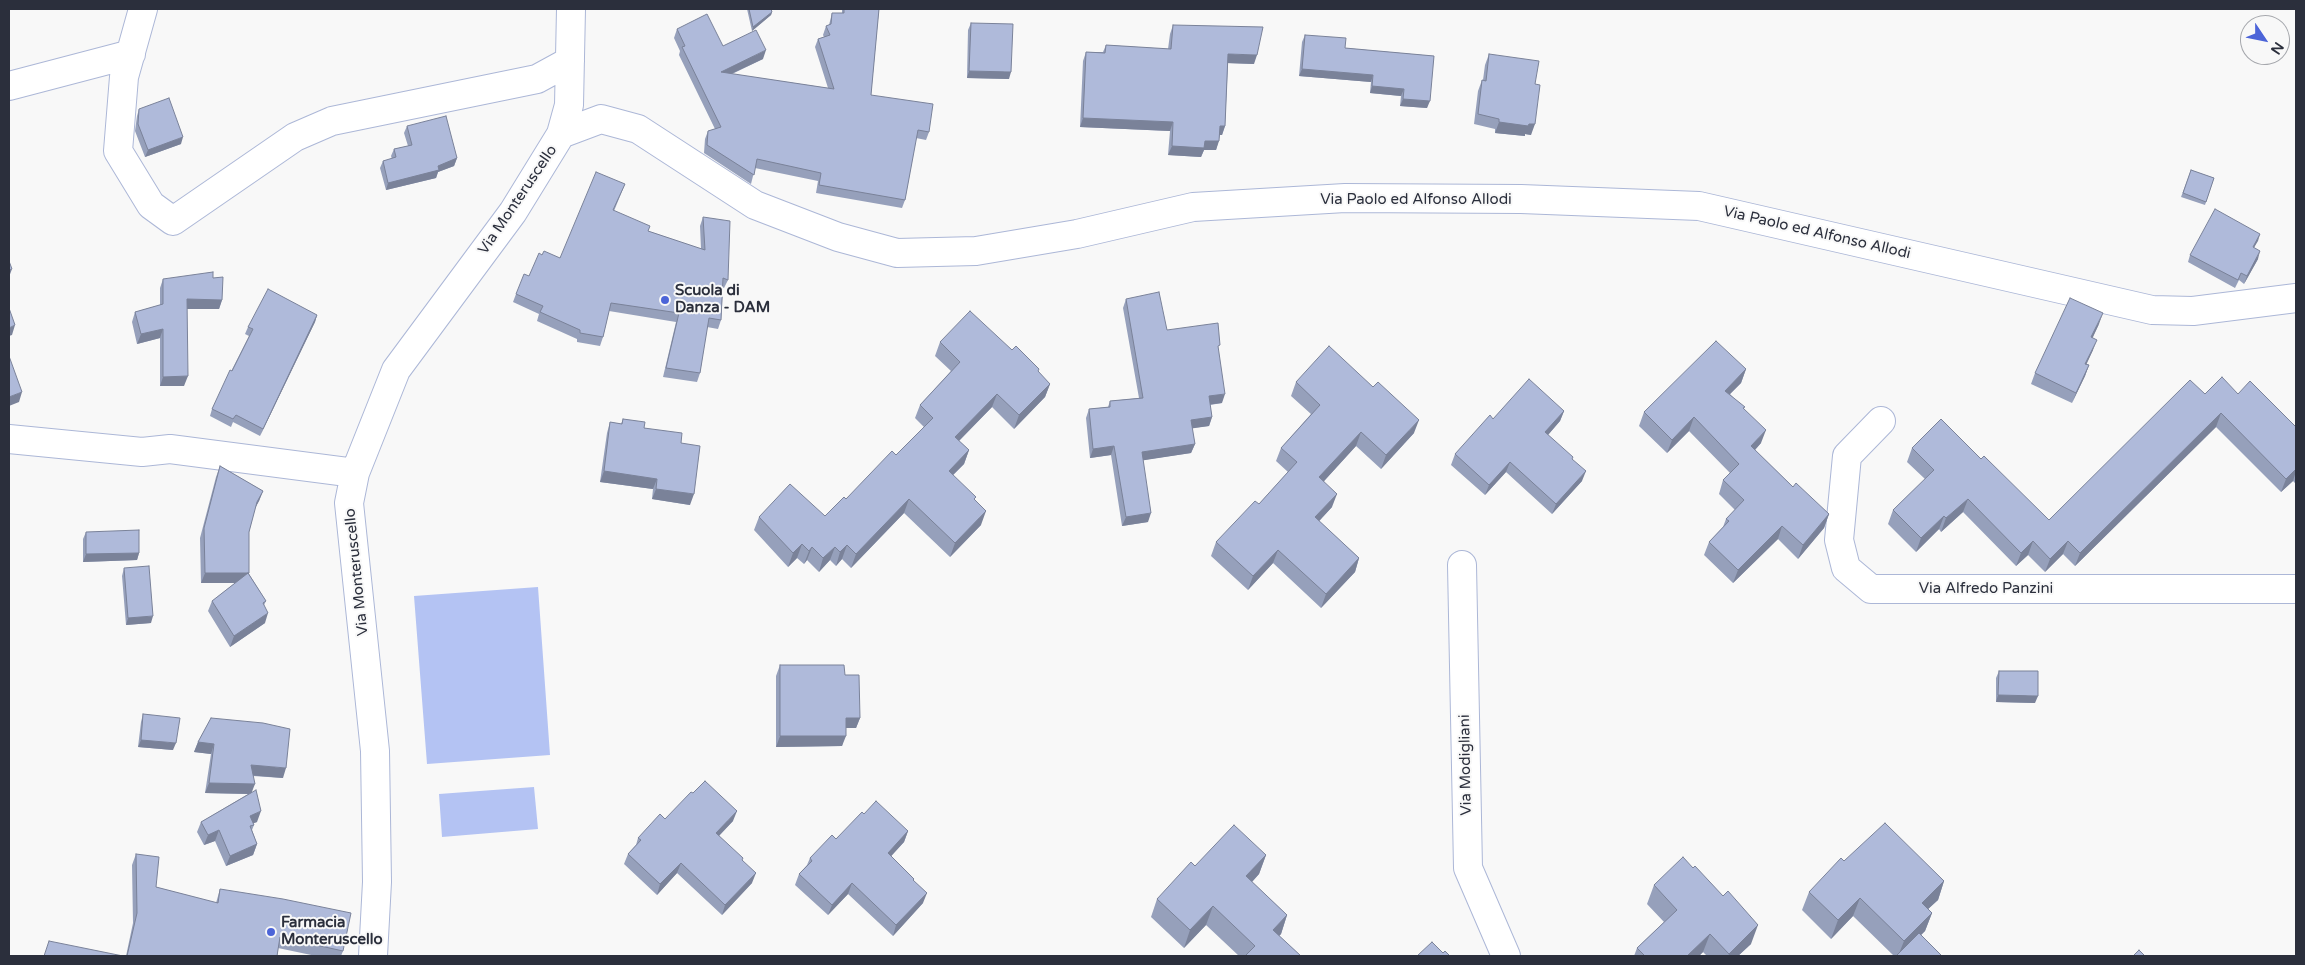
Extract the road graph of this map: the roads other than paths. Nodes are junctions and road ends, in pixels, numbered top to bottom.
1 (143, 9) edge
2 (571, 9) edge
3 (131, 54) junction
4 (570, 61) junction
5 (9, 86) edge
6 (562, 134) junction
7 (2296, 298) edge
8 (1881, 421) dead end
9 (9, 439) edge
10 (355, 473) junction
11 (1462, 565) dead end
12 (2296, 589) edge
13 (376, 952) edge
14 (1506, 956) edge

1 - 3 street
2 - 4 street, Via Monteruscello
3 - 4 street
3 - 5 street
4 - 6 street, Via Monteruscello
6 - 7 street, Via Paolo ed Alfonso Allodi
6 - 10 street, Via Monteruscello
8 - 12 street, Via Alfredo Panzini
9 - 10 street
10 - 13 street, Via Monteruscello
11 - 14 street, Via Modigliani

